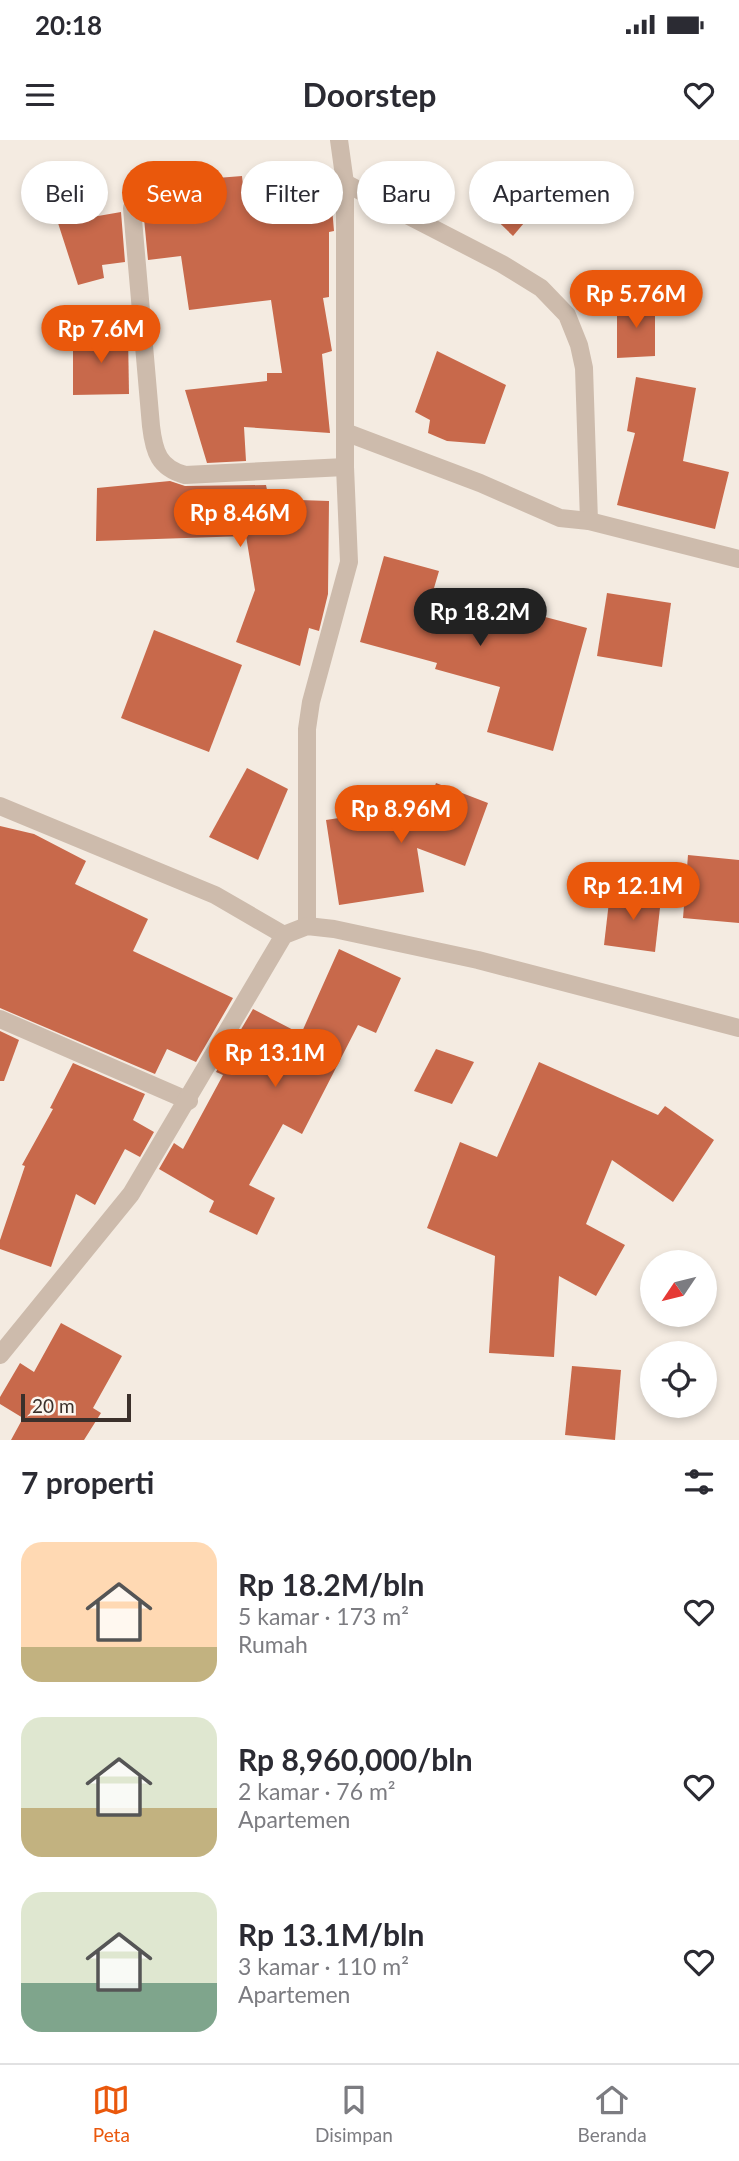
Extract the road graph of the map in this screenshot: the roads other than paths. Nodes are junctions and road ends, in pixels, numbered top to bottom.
1 (339, 140) edge
2 (345, 183) junction
3 (133, 224) edge
4 (345, 432) junction
5 (345, 467) junction
6 (589, 522) junction
7 (739, 559) edge
8 (0, 806) edge
9 (307, 926) junction
10 (284, 935) junction
11 (0, 1019) edge
12 (739, 1028) edge
13 (188, 1101) junction
14 (0, 1354) edge

1 - 2 street
2 - 4 street
2 - 6 street
3 - 5 street
4 - 5 street
4 - 6 street
5 - 9 street
6 - 7 street
8 - 10 street
9 - 10 street
9 - 12 street
10 - 13 street
11 - 13 street
13 - 14 street

